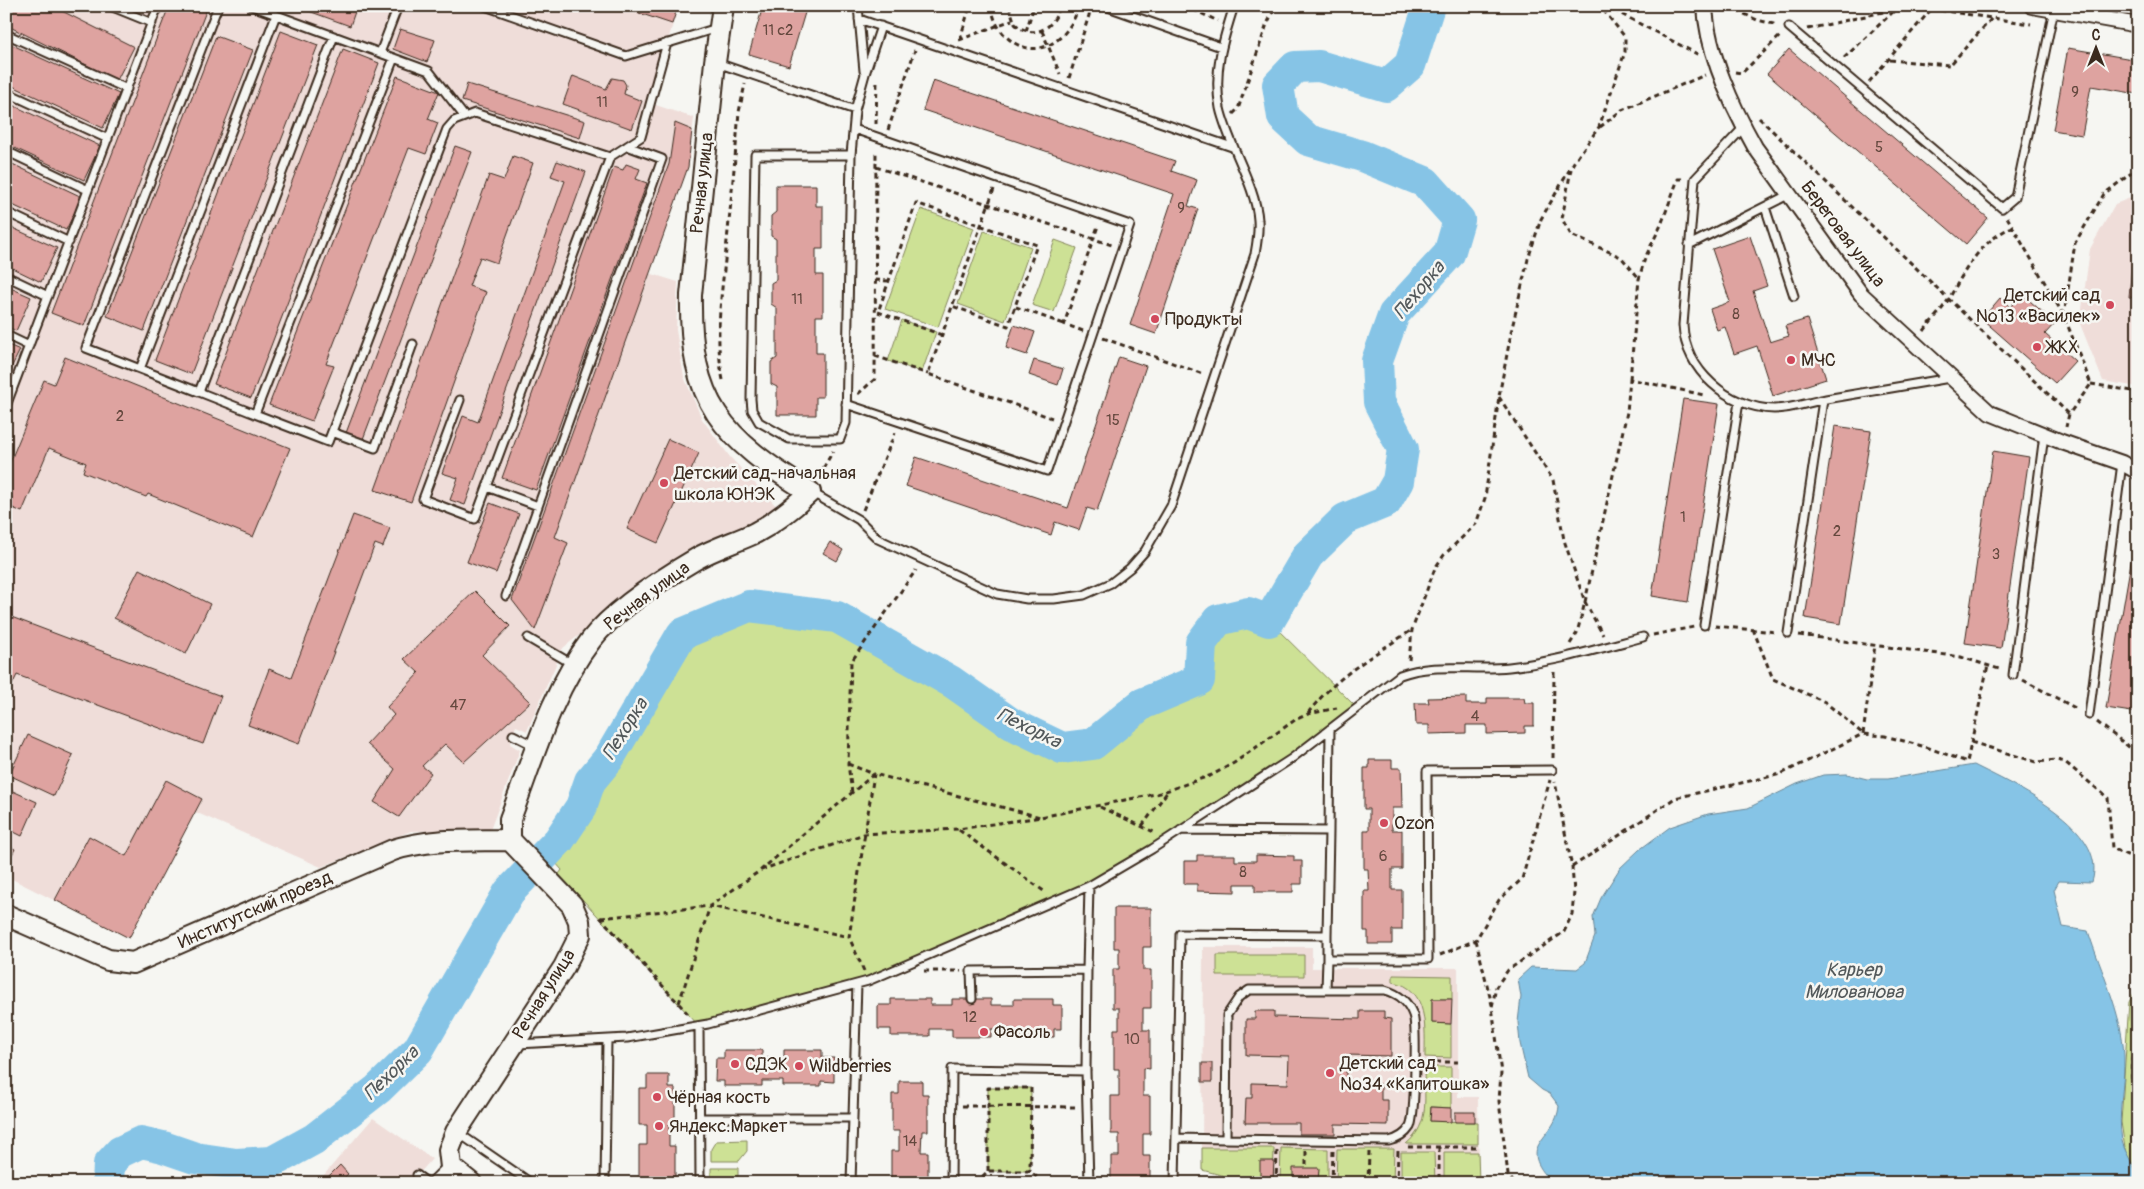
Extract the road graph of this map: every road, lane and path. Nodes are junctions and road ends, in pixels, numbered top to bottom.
1 (110, 6) edge
2 (158, 6) edge
3 (218, 6) edge
4 (252, 6) edge
5 (398, 6) edge
6 (485, 6) edge
7 (723, 6) edge
8 (858, 6) edge
9 (970, 6) edge
10 (992, 6) edge
11 (1009, 6) edge
12 (1034, 6) edge
13 (1060, 6) edge
14 (1079, 6) edge
15 (1092, 6) edge
16 (1105, 6) edge
17 (1184, 6) edge
18 (1234, 6) edge
19 (1276, 6) edge
20 (1600, 6) edge
21 (1616, 6) edge
22 (1705, 6) edge
23 (1728, 6) edge
24 (2032, 6) edge
25 (1609, 7) edge
26 (1896, 8) edge
27 (1933, 8) edge
28 (2055, 8) edge
29 (276, 15) junction
30 (1204, 15) dead end
31 (859, 18) junction
32 (1992, 18) junction
33 (1012, 20) junction
34 (152, 23) junction
35 (2138, 25) edge
36 (881, 26) junction
37 (996, 26) junction
38 (720, 27) junction
39 (1789, 27) junction
40 (2050, 27) junction
41 (1026, 31) junction
42 (1042, 31) junction
43 (6, 34) edge
44 (334, 36) junction
45 (919, 39) junction
46 (960, 40) junction
47 (668, 43) junction
48 (1048, 46) junction
49 (1221, 47) junction
50 (950, 50) junction
51 (380, 53) junction
52 (1697, 54) dead end
53 (394, 58) junction
54 (1890, 60) junction
55 (715, 62) junction
56 (1835, 67) junction
57 (1720, 70) junction
58 (748, 73) junction
59 (864, 74) junction
60 (126, 89) junction
61 (1066, 89) junction
62 (1862, 90) junction
63 (6, 92) edge
64 (855, 110) junction
65 (1754, 114) dead end
66 (464, 116) junction
67 (876, 121) dead end
68 (1224, 122) junction
69 (1599, 127) junction
70 (1744, 127) junction
71 (854, 129) junction
72 (876, 137) junction
73 (108, 139) junction
74 (885, 140) junction
75 (627, 146) junction
76 (1232, 147) junction
77 (6, 151) edge
78 (851, 155) junction
79 (610, 157) junction
80 (876, 167) junction
81 (1571, 167) junction
82 (2138, 168) edge
83 (1695, 178) junction
84 (997, 179) junction
85 (88, 190) junction
86 (1790, 194) junction
87 (988, 205) junction
88 (1766, 207) junction
89 (2002, 208) junction
90 (6, 212) edge
91 (1102, 215) junction
92 (981, 226) junction
93 (2012, 226) junction
94 (1094, 239) junction
95 (69, 242) junction
96 (1689, 245) junction
97 (1122, 249) junction
98 (6, 276) edge
99 (1639, 278) junction
100 (875, 280) junction
101 (889, 281) junction
102 (48, 296) junction
103 (1794, 296) dead end
104 (1949, 298) junction
105 (952, 306) junction
106 (1016, 307) junction
107 (876, 311) junction
108 (2064, 316) junction
109 (1064, 324) junction
110 (942, 334) junction
111 (1093, 334) junction
112 (6, 335) edge
113 (1914, 343) junction
114 (413, 344) dead end
115 (29, 346) junction
116 (875, 356) junction
117 (140, 369) junction
118 (928, 374) junction
119 (1213, 378) junction
120 (1950, 378) junction
121 (1630, 380) junction
122 (723, 382) dead end
123 (2091, 384) junction
124 (199, 392) junction
125 (2138, 392) edge
126 (1498, 396) junction
127 (460, 400) dead end
128 (1823, 400) junction
129 (1739, 402) junction
130 (846, 404) junction
131 (6, 406) edge
132 (255, 414) junction
133 (2069, 414) junction
134 (900, 422) junction
135 (1064, 422) junction
136 (332, 432) junction
137 (2044, 435) junction
138 (840, 438) junction
139 (2062, 442) junction
140 (2122, 463) junction
141 (2138, 472) edge
142 (487, 488) junction
143 (810, 492) junction
144 (538, 506) junction
145 (859, 520) junction
146 (923, 560) junction
147 (506, 596) dead end
148 (1585, 602) junction
149 (1704, 625) junction
150 (1752, 628) junction
151 (1412, 630) junction
152 (1788, 633) junction
153 (1643, 637) joint
154 (528, 638) dead end
155 (1875, 645) junction
156 (1609, 646) junction
157 (1554, 661) junction
158 (574, 665) junction
159 (1988, 665) junction
160 (1407, 672) junction
161 (2013, 675) junction
162 (1357, 708) junction
163 (1308, 714) junction
164 (2088, 715) junction
165 (1330, 729) junction
166 (1863, 734) junction
167 (513, 735) dead end
168 (1971, 742) junction
169 (538, 747) junction
170 (2138, 754) edge
171 (848, 764) junction
172 (1552, 770) junction
173 (874, 774) junction
174 (1168, 791) junction
175 (852, 793) junction
176 (1100, 806) junction
177 (1041, 817) junction
178 (1142, 826) junction
179 (958, 829) junction
180 (1181, 830) junction
181 (1328, 831) junction
182 (864, 834) junction
183 (1167, 839) junction
184 (516, 846) junction
185 (2138, 860) edge
186 (1572, 867) junction
187 (761, 870) junction
188 (1088, 886) junction
189 (1057, 900) junction
190 (710, 906) junction
191 (6, 915) edge
192 (1327, 935) junction
193 (849, 936) junction
194 (1476, 940) junction
195 (1327, 959) junction
196 (1428, 960) junction
197 (1087, 970) junction
198 (922, 971) dead end
199 (971, 971) junction
200 (868, 981) junction
201 (857, 984) junction
202 (1326, 990) junction
203 (972, 999) dead end
204 (679, 1003) junction
205 (1492, 1007) junction
206 (698, 1026) junction
207 (2138, 1039) edge
208 (607, 1040) junction
209 (513, 1044) junction
210 (1414, 1062) junction
211 (1458, 1062) dead end
212 (1086, 1072) junction
213 (952, 1106) junction
214 (988, 1106) junction
215 (1031, 1106) junction
216 (1087, 1106) junction
217 (2138, 1110) edge
218 (699, 1118) junction
219 (853, 1118) junction
220 (456, 1132) junction
221 (1176, 1138) junction
222 (1226, 1139) junction
223 (1278, 1140) junction
224 (1333, 1140) junction
225 (1369, 1141) junction
226 (1439, 1147) junction
227 (1478, 1147) dead end
228 (451, 1168) junction
229 (1030, 1171) junction
230 (988, 1172) junction
231 (417, 1176) dead end
232 (428, 1183) edge
233 (435, 1183) edge
234 (470, 1183) edge
235 (531, 1183) edge
236 (605, 1183) edge
237 (700, 1183) edge
238 (851, 1183) edge
239 (951, 1183) edge
240 (976, 1183) edge
241 (1043, 1183) edge
242 (1089, 1183) edge
243 (1175, 1183) edge
244 (1276, 1183) edge
245 (1332, 1183) edge
246 (1368, 1183) edge
247 (1397, 1183) edge
248 (1440, 1183) edge
249 (1514, 1183) edge

1 - 34 lane
2 - 34 lane
3 - 117 lane
4 - 29 lane
5 - 51 lane
6 - 47 lane
7 - 38 street, Речная улица
8 - 31 lane
9 - 46 path
10 - 37 path
11 - 33 path
12 - 41 path
13 - 42 path
14 - 48 path
15 - 61 path
16 - 49 lane
17 - 30 path
18 - 49 lane
19 - 68 path
20 - 69 path
21 - 25 path
22 - 57 street, Береговая улица
23 - 39 path
24 - 28 street
25 - 52 path
26 - 27 path
26 - 39 path
26 - 56 path
27 - 32 path
27 - 54 path
28 - 35 street
28 - 40 lane
29 - 44 lane
29 - 117 lane
31 - 36 lane
31 - 59 lane
32 - 40 path
32 - 54 path
33 - 37 path
33 - 41 path
34 - 60 lane
36 - 45 lane
36 - 59 lane
37 - 46 path
37 - 48 path
38 - 47 lane
38 - 55 street, Речная улица
39 - 56 lane
39 - 57 path
40 - 89 lane
41 - 42 path
42 - 48 path
43 - 60 lane
44 - 51 lane
44 - 124 lane
45 - 50 lane
45 - 74 path
46 - 50 path
47 - 75 lane
48 - 61 path
49 - 68 lane
50 - 61 lane
51 - 53 lane
53 - 66 lane
53 - 132 lane
54 - 62 path
55 - 58 lane
55 - 143 street, Речная улица
56 - 62 lane
57 - 69 path
57 - 70 street, Береговая улица
58 - 64 lane
58 - 122 path
59 - 64 lane
60 - 73 lane
61 - 76 lane
62 - 89 lane
63 - 73 lane
64 - 71 lane
65 - 104 path
66 - 79 lane
66 - 136 lane
67 - 72 path
68 - 76 lane
69 - 81 path
70 - 83 lane
70 - 86 street, Береговая улица
71 - 72 lane
71 - 78 lane
72 - 74 lane
72 - 80 path
73 - 85 lane
74 - 84 lane
75 - 79 lane
75 - 144 lane
76 - 119 lane
77 - 85 lane
78 - 130 lane
78 - 138 lane
79 - 142 lane
80 - 87 path
80 - 100 path
81 - 99 path
81 - 126 path
82 - 108 path
83 - 96 lane
83 - 99 path
84 - 87 path
84 - 91 lane
85 - 95 lane
86 - 88 lane
86 - 113 street, Береговая улица
87 - 92 path
87 - 94 path
88 - 96 lane
88 - 103 lane
89 - 93 path
90 - 95 lane
91 - 94 path
91 - 97 lane
92 - 101 path
92 - 105 path
92 - 106 path
93 - 104 path
93 - 108 path
94 - 97 path
94 - 109 path
95 - 102 lane
96 - 129 lane
97 - 111 lane
98 - 102 lane
99 - 121 path
100 - 101 path
100 - 107 path
101 - 107 path
102 - 115 lane
104 - 113 path
104 - 133 path
105 - 106 path
105 - 110 path
106 - 109 path
107 - 110 path
107 - 116 path
108 - 123 path
109 - 111 path
110 - 118 path
111 - 119 path
111 - 135 lane
112 - 115 lane
113 - 120 street, Береговая улица
114 - 136 lane
115 - 131 lane
116 - 118 path
116 - 130 path
117 - 124 lane
118 - 135 path
119 - 146 lane
120 - 128 lane
120 - 137 street, Береговая улица
121 - 129 path
121 - 148 path
123 - 125 path
123 - 133 path
124 - 132 lane
126 - 148 path
126 - 151 path
127 - 142 lane
128 - 129 lane
128 - 152 lane
129 - 149 lane
130 - 134 lane
130 - 138 lane
132 - 136 lane
133 - 139 path
134 - 135 lane
134 - 145 path
137 - 139 street, Береговая улица
137 - 161 lane
138 - 143 path
139 - 140 street, Береговая улица
140 - 141 street, Береговая улица
140 - 164 lane
142 - 144 lane
143 - 145 lane
143 - 158 street, Речная улица
144 - 147 lane
145 - 146 lane
146 - 171 path
148 - 156 path
148 - 157 path
149 - 150 path
149 - 153 path
150 - 152 path
150 - 166 path
151 - 160 path
151 - 163 path
152 - 155 path
153 - 156 lane
154 - 158 lane
155 - 159 path
155 - 166 path
156 - 157 lane
157 - 160 lane
157 - 172 path
158 - 169 street, Речная улица
159 - 161 path
159 - 168 path
160 - 162 lane
161 - 164 path
162 - 163 path
162 - 165 lane
163 - 174 path
164 - 170 path
165 - 180 lane
165 - 181 lane
166 - 168 path
166 - 186 path
167 - 169 lane
168 - 185 path
169 - 184 street, Речная улица
171 - 173 path
171 - 175 path
172 - 186 path
172 - 194 path
172 - 196 lane
173 - 175 path
173 - 177 path
173 - 182 path
174 - 176 path
174 - 178 path
175 - 187 path
176 - 177 path
176 - 178 path
177 - 179 path
178 - 183 path
179 - 182 path
179 - 189 path
180 - 181 lane
180 - 183 lane
181 - 192 lane
182 - 187 path
182 - 193 path
183 - 188 lane
184 - 191 street, Институтский проезд
184 - 209 street, Речная улица
186 - 205 path
187 - 190 path
188 - 189 lane
188 - 197 lane
189 - 200 lane
190 - 193 path
190 - 204 path
190 - 204 path
192 - 195 lane
192 - 221 lane
193 - 200 path
194 - 196 path
194 - 205 path
195 - 196 lane
195 - 202 lane
197 - 199 lane
197 - 212 lane
198 - 199 path
199 - 203 lane
200 - 201 lane
201 - 206 lane
201 - 219 lane
202 - 210 lane
202 - 222 lane
204 - 206 path
205 - 249 path
206 - 208 lane
206 - 218 lane
207 - 217 path
208 - 209 lane
208 - 236 lane
209 - 220 street, Речная улица
210 - 211 path
210 - 225 lane
212 - 213 lane
212 - 216 lane
213 - 214 path
213 - 239 lane
214 - 215 path
214 - 215 path
214 - 230 path
215 - 216 path
215 - 229 path
216 - 242 lane
218 - 219 lane
218 - 237 lane
219 - 238 lane
220 - 228 street, Речная улица
220 - 235 lane
221 - 222 lane
221 - 243 lane
222 - 223 lane
223 - 224 lane
223 - 244 path
224 - 225 lane
224 - 245 path
225 - 246 path
226 - 227 path
226 - 247 path
226 - 248 path
228 - 233 street
228 - 234 street
229 - 230 path
229 - 241 path
230 - 240 path
231 - 232 lane

